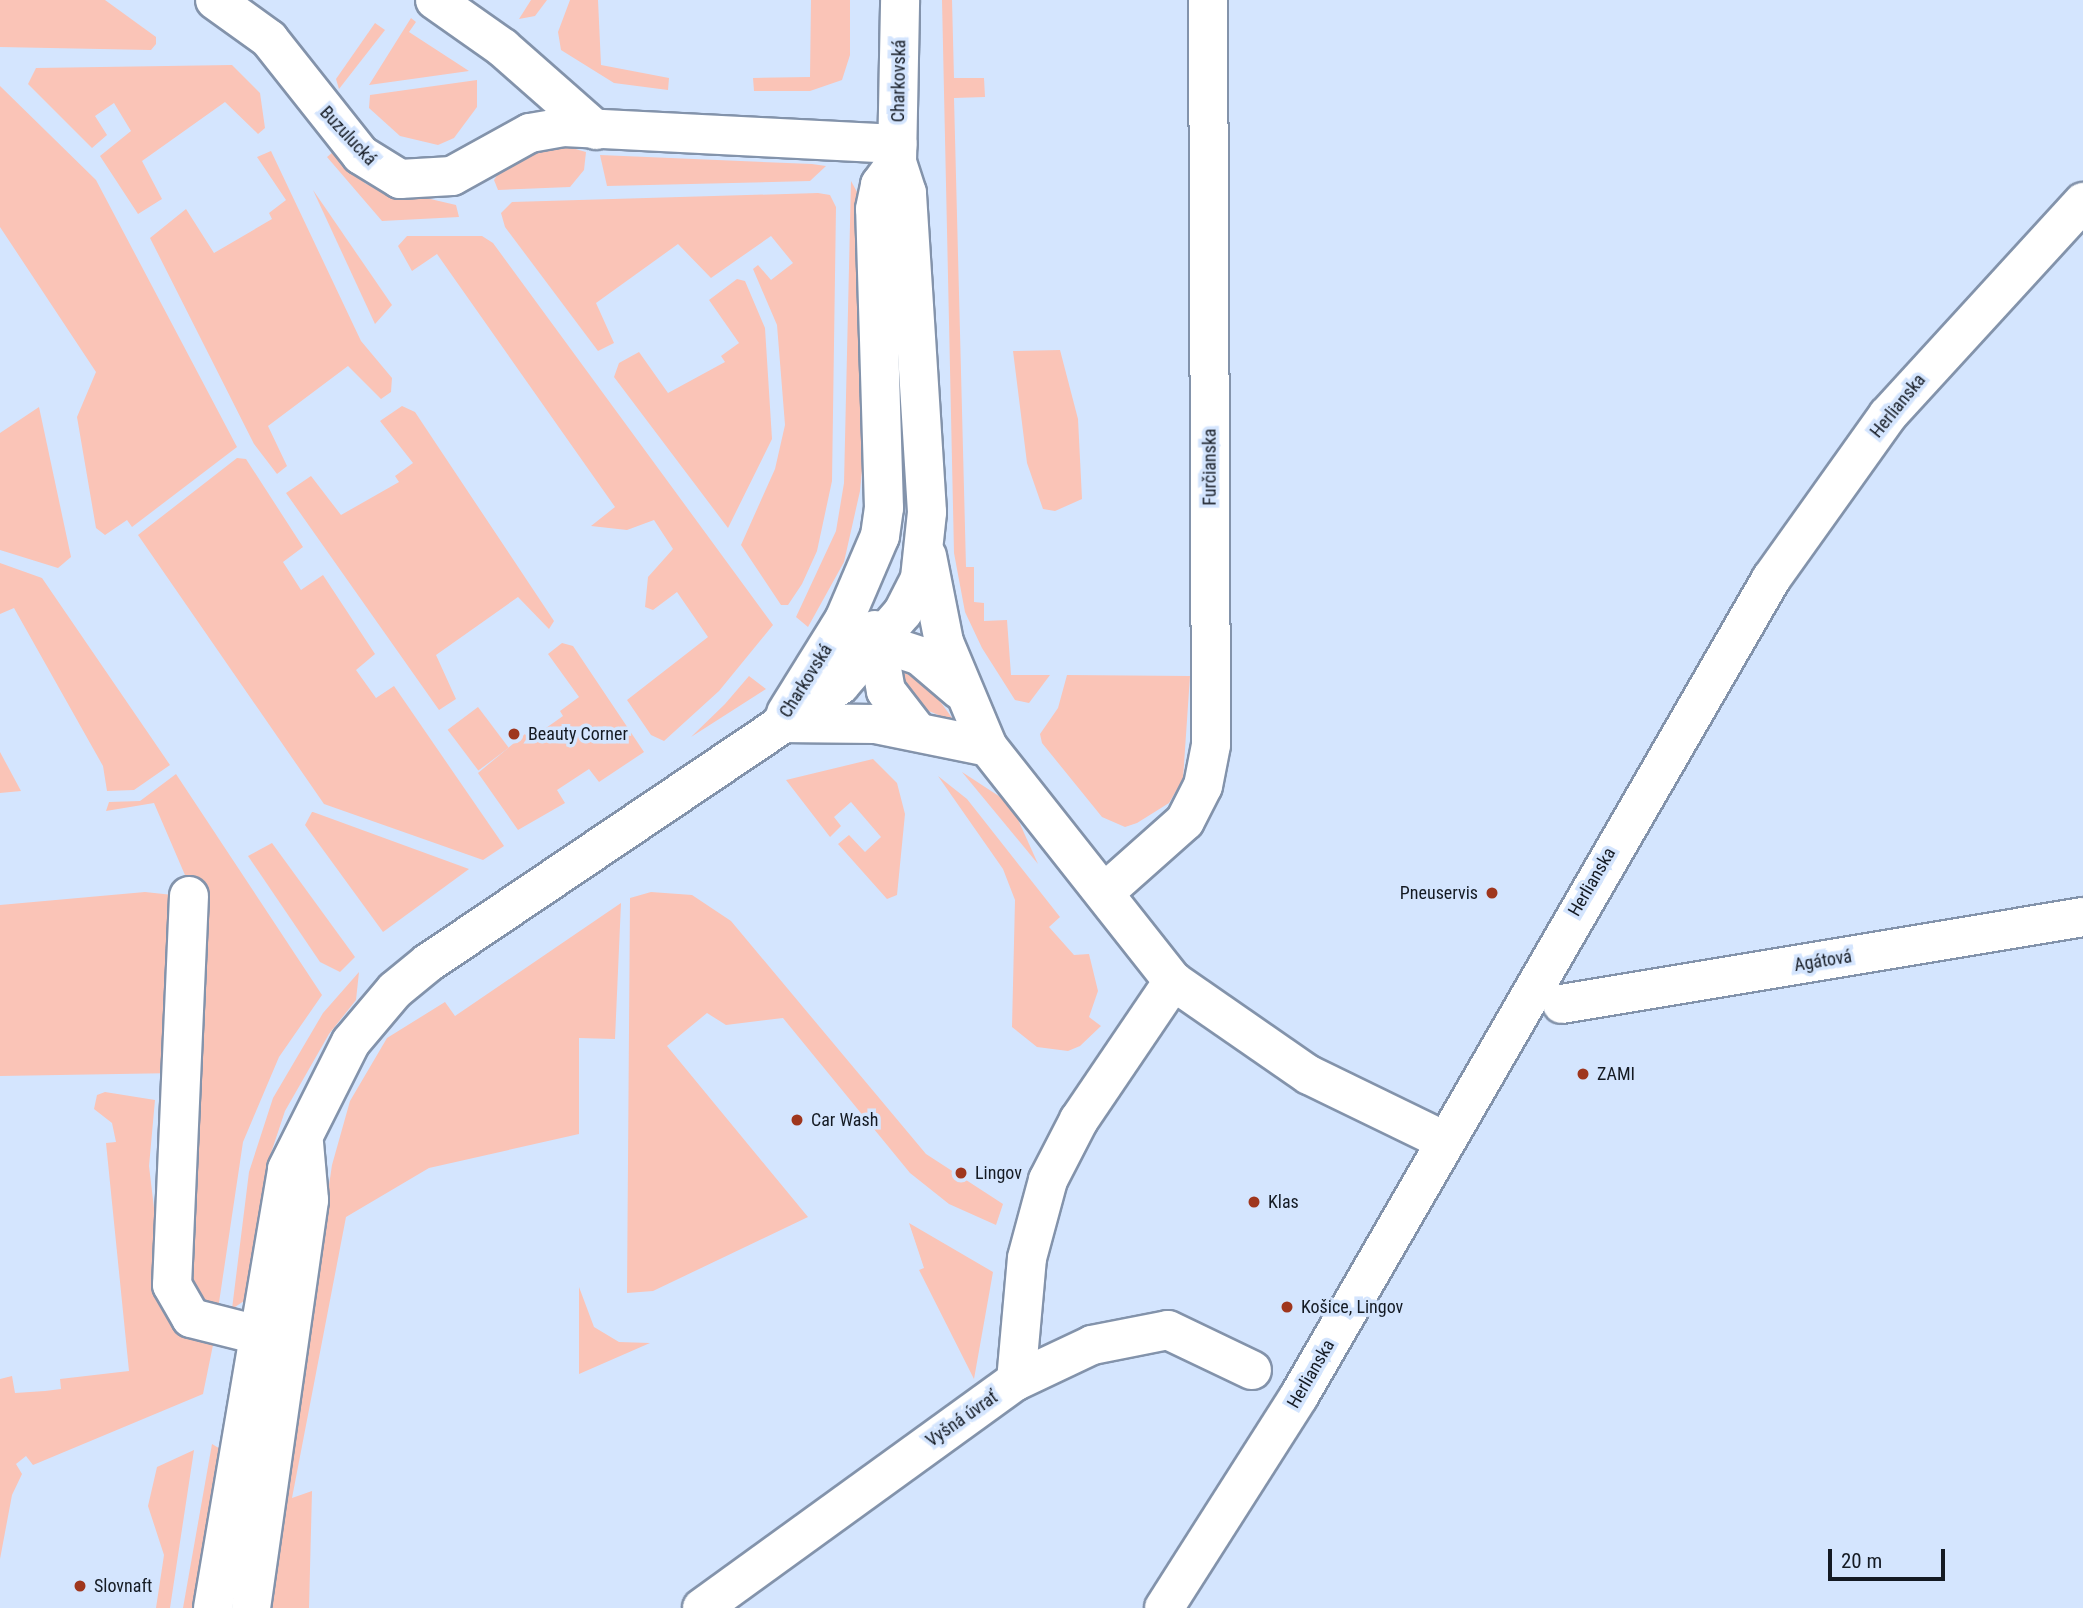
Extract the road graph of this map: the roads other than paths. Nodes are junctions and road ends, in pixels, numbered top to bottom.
1 (215, 0) edge
2 (435, 0) edge
3 (900, 0) edge
4 (1208, 0) edge
5 (596, 130) junction
6 (897, 153) junction
7 (2083, 202) edge
8 (926, 547) junction
9 (871, 565) junction
10 (877, 647) junction
11 (821, 660) junction
12 (961, 691) junction
13 (779, 723) junction
14 (917, 731) junction
15 (988, 747) junction
16 (1104, 893) junction
17 (189, 896) dead end
18 (2083, 918) edge
19 (1173, 981) junction
20 (1562, 1004) dead end
21 (1445, 1141) junction
22 (304, 1143) junction
23 (258, 1335) junction
24 (1252, 1370) dead end
25 (1016, 1381) junction
26 (213, 1608) edge
27 (251, 1608) edge
28 (702, 1608) edge
29 (1164, 1608) edge

1 - 5 street, Buzulucká
2 - 5 street
3 - 6 street, Charkovská
4 - 16 street, Furčianska
5 - 6 street, Buzulucká
6 - 8 street, Charkovská
6 - 9 street, Charkovská
7 - 21 street, Herlianska
8 - 10 street, Charkovská
8 - 12 street
9 - 10 street
9 - 11 street, Charkovská
10 - 11 street
10 - 12 street
10 - 13 street, Charkovská
10 - 14 street
11 - 13 street, Charkovská
12 - 15 street
13 - 14 street
13 - 22 street
14 - 15 street
15 - 16 street
16 - 19 street
17 - 23 street
18 - 20 street, Agátová
19 - 21 street
19 - 25 street
21 - 29 street, Herlianska
22 - 23 street
22 - 27 street
23 - 26 street
24 - 25 street, Vyšná úvrať
25 - 28 street, Vyšná úvrať

